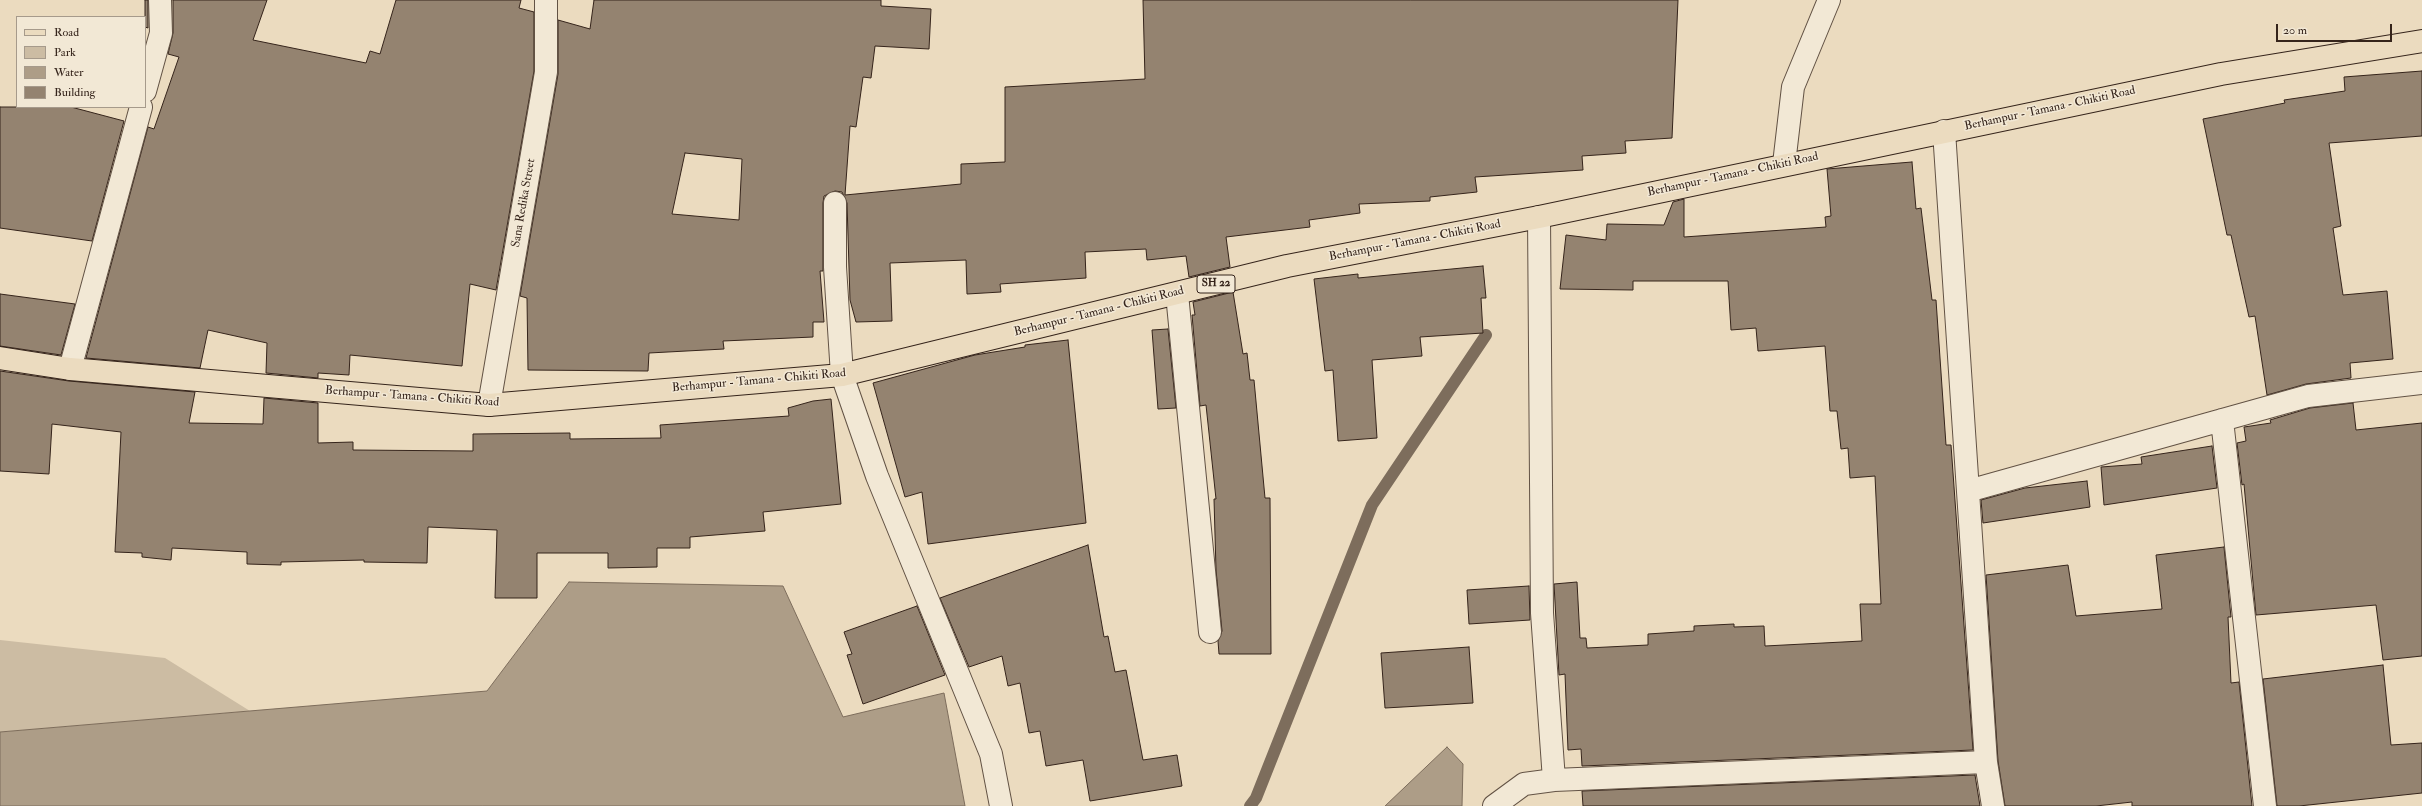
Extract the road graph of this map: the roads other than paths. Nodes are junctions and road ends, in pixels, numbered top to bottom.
1 (160, 0) edge
2 (546, 0) edge
3 (1828, 0) edge
4 (2422, 41) edge
5 (146, 87) edge
6 (141, 108) edge
7 (1944, 130) junction
8 (1784, 164) junction
9 (835, 203) dead end
10 (1540, 216) junction
11 (1177, 294) junction
12 (0, 358) edge
13 (70, 369) junction
14 (842, 375) junction
15 (2422, 383) edge
16 (489, 405) junction
17 (2222, 420) junction
18 (1968, 491) junction
19 (1210, 632) dead end
20 (1986, 762) junction
21 (1554, 780) junction
22 (1001, 806) edge
23 (1494, 806) edge
24 (1993, 806) edge
25 (2265, 806) edge

1 - 5 street
2 - 16 street, Sana Redika Street
3 - 8 street
4 - 7 main road, Berhampur - Tamana - Chikiti Road / SH 22
6 - 13 street
7 - 8 main road, Berhampur - Tamana - Chikiti Road / SH 22
7 - 18 street
8 - 10 main road, Berhampur - Tamana - Chikiti Road / SH 22
9 - 14 street
10 - 11 main road, Berhampur - Tamana - Chikiti Road / SH 22
10 - 21 street
11 - 14 main road, Berhampur - Tamana - Chikiti Road / SH 22
11 - 19 street
12 - 13 main road, Berhampur - Tamana - Chikiti Road / SH 22
13 - 16 main road, Berhampur - Tamana - Chikiti Road / SH 22
14 - 16 main road, Berhampur - Tamana - Chikiti Road / SH 22
14 - 22 street
15 - 17 street
17 - 18 street
17 - 25 street
18 - 20 street
20 - 21 street
20 - 24 street
21 - 23 street

